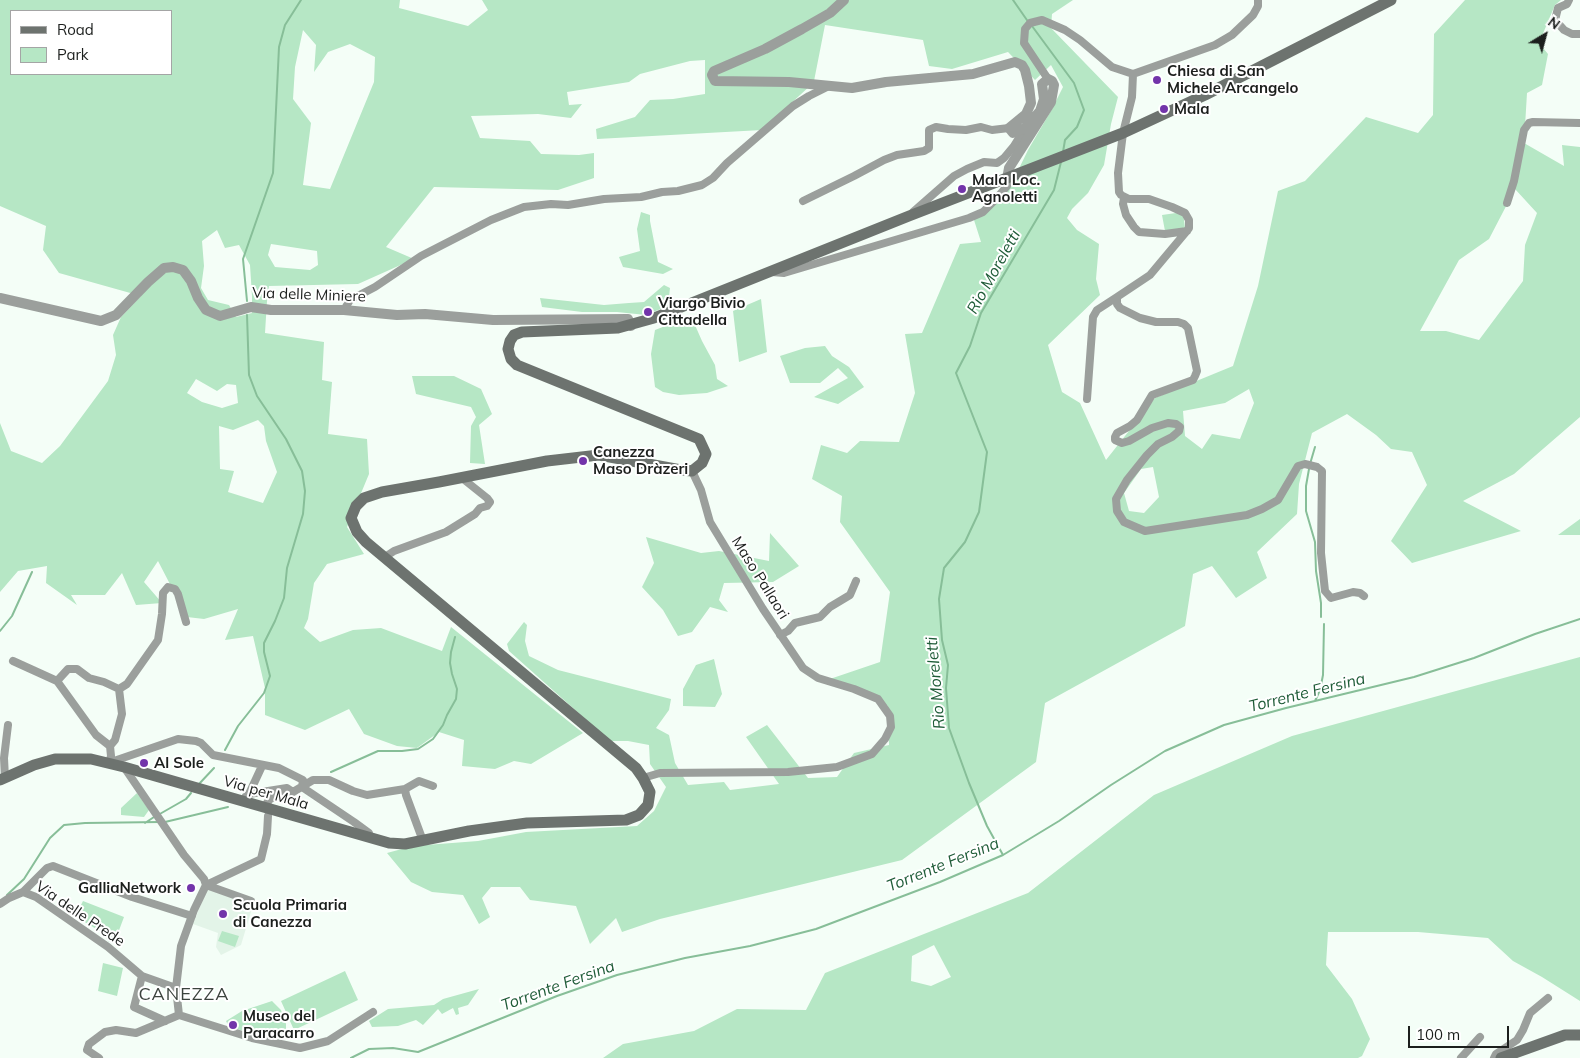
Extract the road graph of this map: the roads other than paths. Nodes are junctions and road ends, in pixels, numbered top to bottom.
1 (844, 0) edge
2 (1268, 0) edge
3 (1390, 0) edge
4 (1569, 0) edge
5 (1258, 3) edge
6 (1580, 34) edge
7 (1133, 74) junction
8 (1048, 79) junction
9 (830, 85) junction
10 (1580, 123) edge
11 (1009, 128) junction
12 (1025, 128) junction
13 (1123, 133) junction
14 (1007, 179) junction
15 (1124, 198) junction
16 (803, 201) dead end
17 (1507, 203) dead end
18 (909, 216) junction
19 (1187, 231) junction
20 (770, 272) junction
21 (1116, 297) junction
22 (0, 298) edge
23 (344, 310) junction
24 (631, 326) junction
25 (1087, 399) dead end
26 (692, 471) junction
27 (462, 478) junction
28 (385, 557) junction
29 (856, 581) dead end
30 (1364, 596) dead end
31 (186, 622) dead end
32 (780, 635) junction
33 (13, 661) dead end
34 (57, 681) junction
35 (119, 689) junction
36 (8, 724) dead end
37 (110, 746) junction
38 (109, 763) junction
39 (262, 766) junction
40 (124, 767) junction
41 (643, 778) junction
42 (3, 779) edge
43 (433, 786) dead end
44 (302, 787) junction
45 (405, 789) junction
46 (293, 792) junction
47 (249, 794) junction
48 (237, 800) junction
49 (267, 803) dead end
50 (268, 816) dead end
51 (369, 838) junction
52 (423, 841) junction
53 (206, 885) junction
54 (23, 892) junction
55 (251, 901) dead end
56 (0, 904) edge
57 (192, 916) junction
58 (142, 976) junction
59 (176, 988) junction
60 (1548, 998) dead end
61 (373, 1012) dead end
62 (179, 1015) junction
63 (165, 1021) junction
64 (1580, 1035) edge
65 (1480, 1036) dead end
66 (99, 1058) edge
67 (1461, 1058) edge
68 (1494, 1058) edge
69 (1501, 1058) edge

1 - 9 street
2 - 5 street
3 - 13 main road
4 - 6 street
5 - 7 street
7 - 8 street
7 - 13 street
8 - 12 street
8 - 14 street
9 - 11 street
9 - 23 street
10 - 17 street
11 - 12 street
11 - 16 street
12 - 18 street
13 - 14 main road
13 - 15 street
14 - 18 main road
14 - 20 street
15 - 19 street
15 - 19 street
18 - 20 main road
19 - 21 street
20 - 24 main road
21 - 25 street
21 - 30 street
22 - 23 street, Via delle Miniere
23 - 24 street, Via delle Miniere
24 - 26 main road
26 - 27 main road
26 - 32 street, Maso Pallaori
27 - 28 street
27 - 28 main road
28 - 41 main road
29 - 32 street, Maso Pallaori
31 - 35 street
32 - 41 street
33 - 34 street
34 - 35 street
34 - 37 street
35 - 37 street
36 - 42 street
37 - 38 street
38 - 39 street
38 - 40 main road, Via per Mala
38 - 42 main road, Via per Mala
39 - 44 street
39 - 47 street
40 - 48 main road, Via per Mala
40 - 53 street
41 - 52 main road, Via per Mala
43 - 45 street
44 - 45 street
44 - 46 street
44 - 51 street
45 - 52 street
46 - 47 street
46 - 49 street
47 - 48 street
48 - 51 main road, Via per Mala
50 - 53 street
51 - 52 main road, Via per Mala
53 - 55 street
53 - 57 street
54 - 56 street, Via delle Prede
54 - 57 street
54 - 58 street, Via delle Prede
57 - 59 street
58 - 59 street
58 - 63 street
59 - 62 street
60 - 68 street
61 - 62 street
62 - 63 street
63 - 66 street
64 - 69 main road
65 - 67 street

